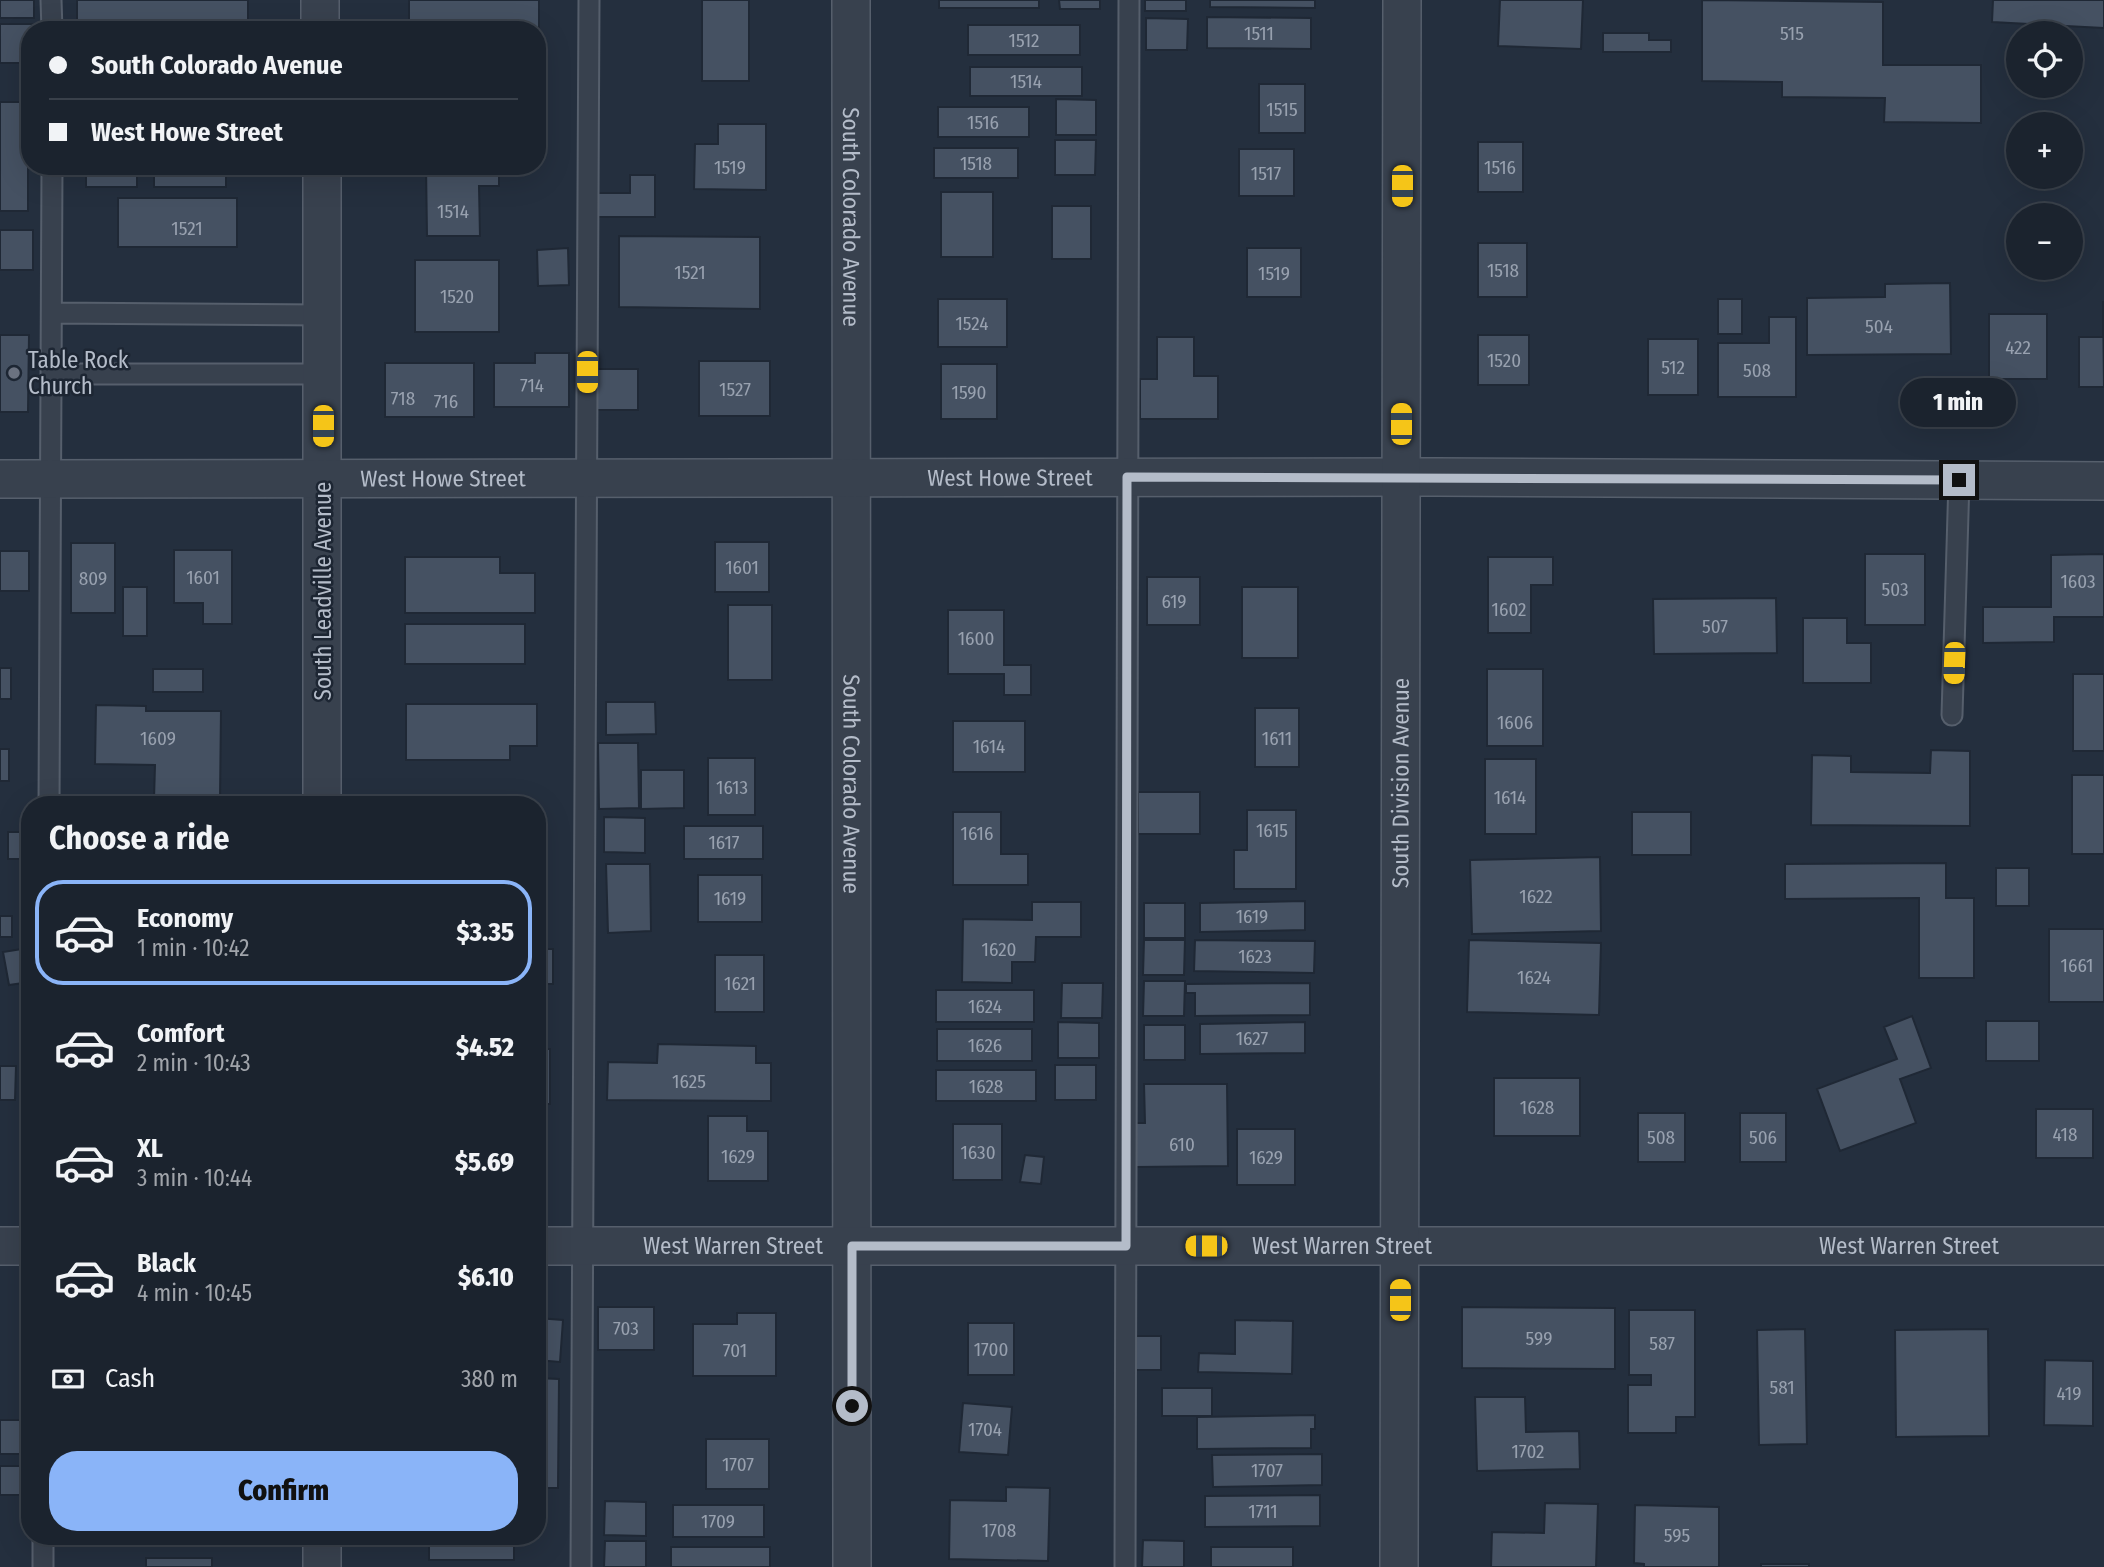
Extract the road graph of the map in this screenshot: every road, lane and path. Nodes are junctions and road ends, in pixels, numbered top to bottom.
1 (51, 0) edge
2 (320, 0) edge
3 (589, 0) edge
4 (850, 0) edge
5 (1129, 0) edge
6 (1402, 0) edge
7 (51, 21) edge
8 (320, 21) edge
9 (52, 175) edge
10 (322, 175) edge
11 (52, 313) junction
12 (323, 315) junction
13 (52, 374) junction
14 (323, 374) junction
15 (1127, 477) junction
16 (1401, 477) junction
17 (851, 478) junction
18 (0, 479) edge
19 (51, 479) junction
20 (323, 479) junction
21 (587, 479) junction
22 (1959, 480) junction
23 (2104, 481) edge
24 (1952, 715) dead end
25 (49, 796) edge
26 (322, 796) edge
27 (0, 1246) edge
28 (21, 1246) edge
29 (546, 1246) edge
30 (583, 1246) junction
31 (852, 1246) junction
32 (1126, 1246) junction
33 (1400, 1246) junction
34 (2104, 1246) edge
35 (43, 1545) edge
36 (322, 1545) edge
37 (43, 1567) edge
38 (322, 1567) edge
39 (581, 1567) edge
40 (852, 1567) edge
41 (1125, 1567) edge
42 (1399, 1567) edge

1 - 7 lane
2 - 8 street
3 - 21 lane
4 - 17 street, South Colorado Avenue
5 - 15 lane
6 - 16 street, South Division Avenue
9 - 11 lane
10 - 12 street, South Leadville Avenue
11 - 12 lane
11 - 13 lane
12 - 14 street, South Leadville Avenue
13 - 14 lane
13 - 19 lane
14 - 20 street, South Leadville Avenue
15 - 16 street, West Howe Street
15 - 17 street, West Howe Street
15 - 32 lane
16 - 22 street, West Howe Street
16 - 33 street, South Division Avenue
17 - 21 street, West Howe Street
17 - 31 street, South Colorado Avenue
18 - 19 street, West Howe Street
19 - 20 street, West Howe Street
19 - 25 lane
20 - 21 street, West Howe Street
20 - 26 street, South Leadville Avenue
21 - 30 lane
22 - 23 street, West Howe Street
22 - 24 lane
27 - 28 street
29 - 30 street, West Warren Street
30 - 31 street, West Warren Street
30 - 39 lane
31 - 32 street, West Warren Street
31 - 40 street, South Colorado Avenue
32 - 33 street, West Warren Street
32 - 41 lane
33 - 34 street, West Warren Street
33 - 42 street, South Division Avenue
35 - 37 lane
36 - 38 street

